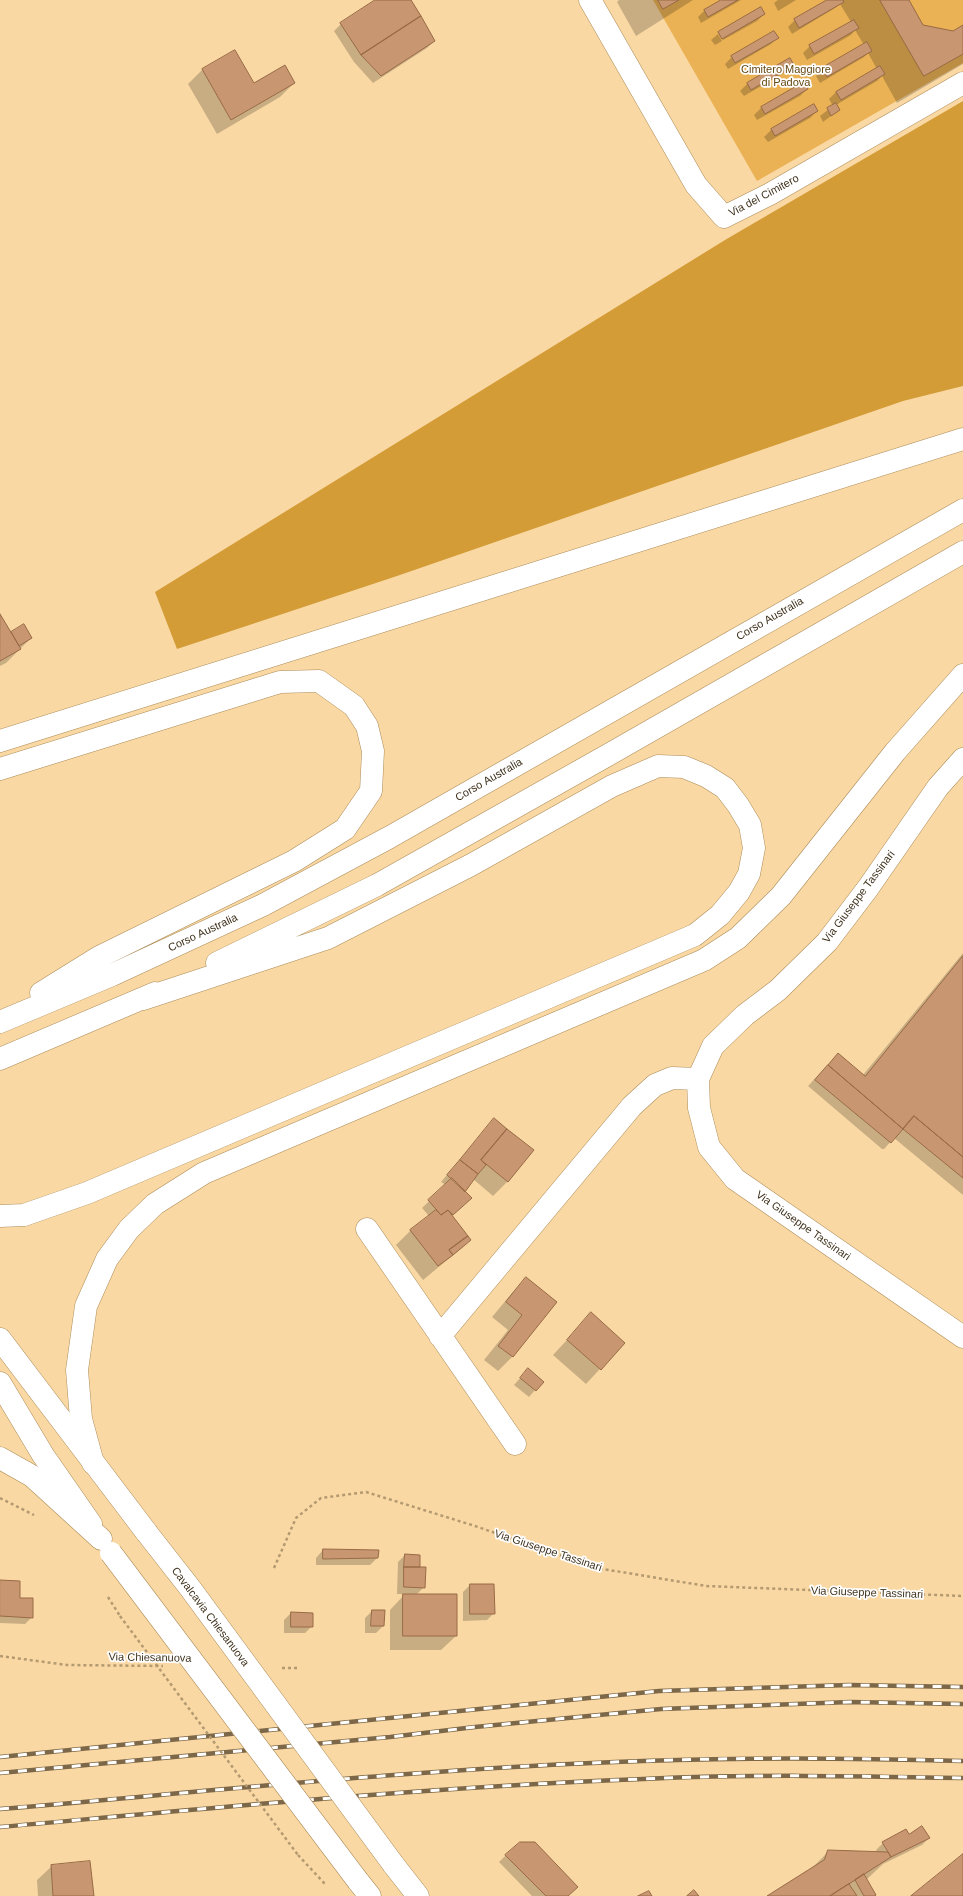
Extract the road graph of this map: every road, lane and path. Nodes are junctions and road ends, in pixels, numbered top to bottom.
1 (590, 0) edge
2 (963, 83) edge
3 (963, 439) edge
4 (963, 510) edge
5 (963, 552) edge
6 (963, 675) edge
7 (0, 741) edge
8 (963, 758) edge
9 (0, 769) edge
10 (143, 999) junction
11 (0, 1018) edge
12 (0, 1022) edge
13 (0, 1059) edge
14 (698, 1079) junction
15 (0, 1216) edge
16 (367, 1229) dead end
17 (440, 1336) junction
18 (963, 1337) edge
19 (0, 1339) edge
20 (0, 1383) edge
21 (515, 1444) dead end
22 (0, 1458) edge
23 (94, 1463) junction
24 (106, 1546) junction
25 (274, 1568) dead end
26 (963, 1596) edge
27 (120, 1616) dead end
28 (0, 1656) edge
29 (168, 1666) dead end
30 (276, 1668) dead end
31 (300, 1668) dead end
32 (325, 1884) dead end
33 (364, 1888) edge
34 (418, 1896) edge

1 - 2 main road, Via del Cimitero
3 - 7 main road
4 - 12 main road, Corso Australia
5 - 10 main road
6 - 23 main road
8 - 14 main road, Via Giuseppe Tassinari
9 - 11 main road
10 - 13 main road
10 - 15 main road
14 - 17 main road
14 - 18 main road, Via Giuseppe Tassinari
16 - 17 main road
17 - 21 main road
19 - 23 main road, Cavalcavia Chiesanuova
20 - 24 main road
22 - 24 main road
23 - 34 main road, Cavalcavia Chiesanuova, bridge
24 - 33 main road, bridge
25 - 26 path, Via Giuseppe Tassinari
27 - 32 path, bridge
28 - 29 path, Via Chiesanuova
30 - 31 path

